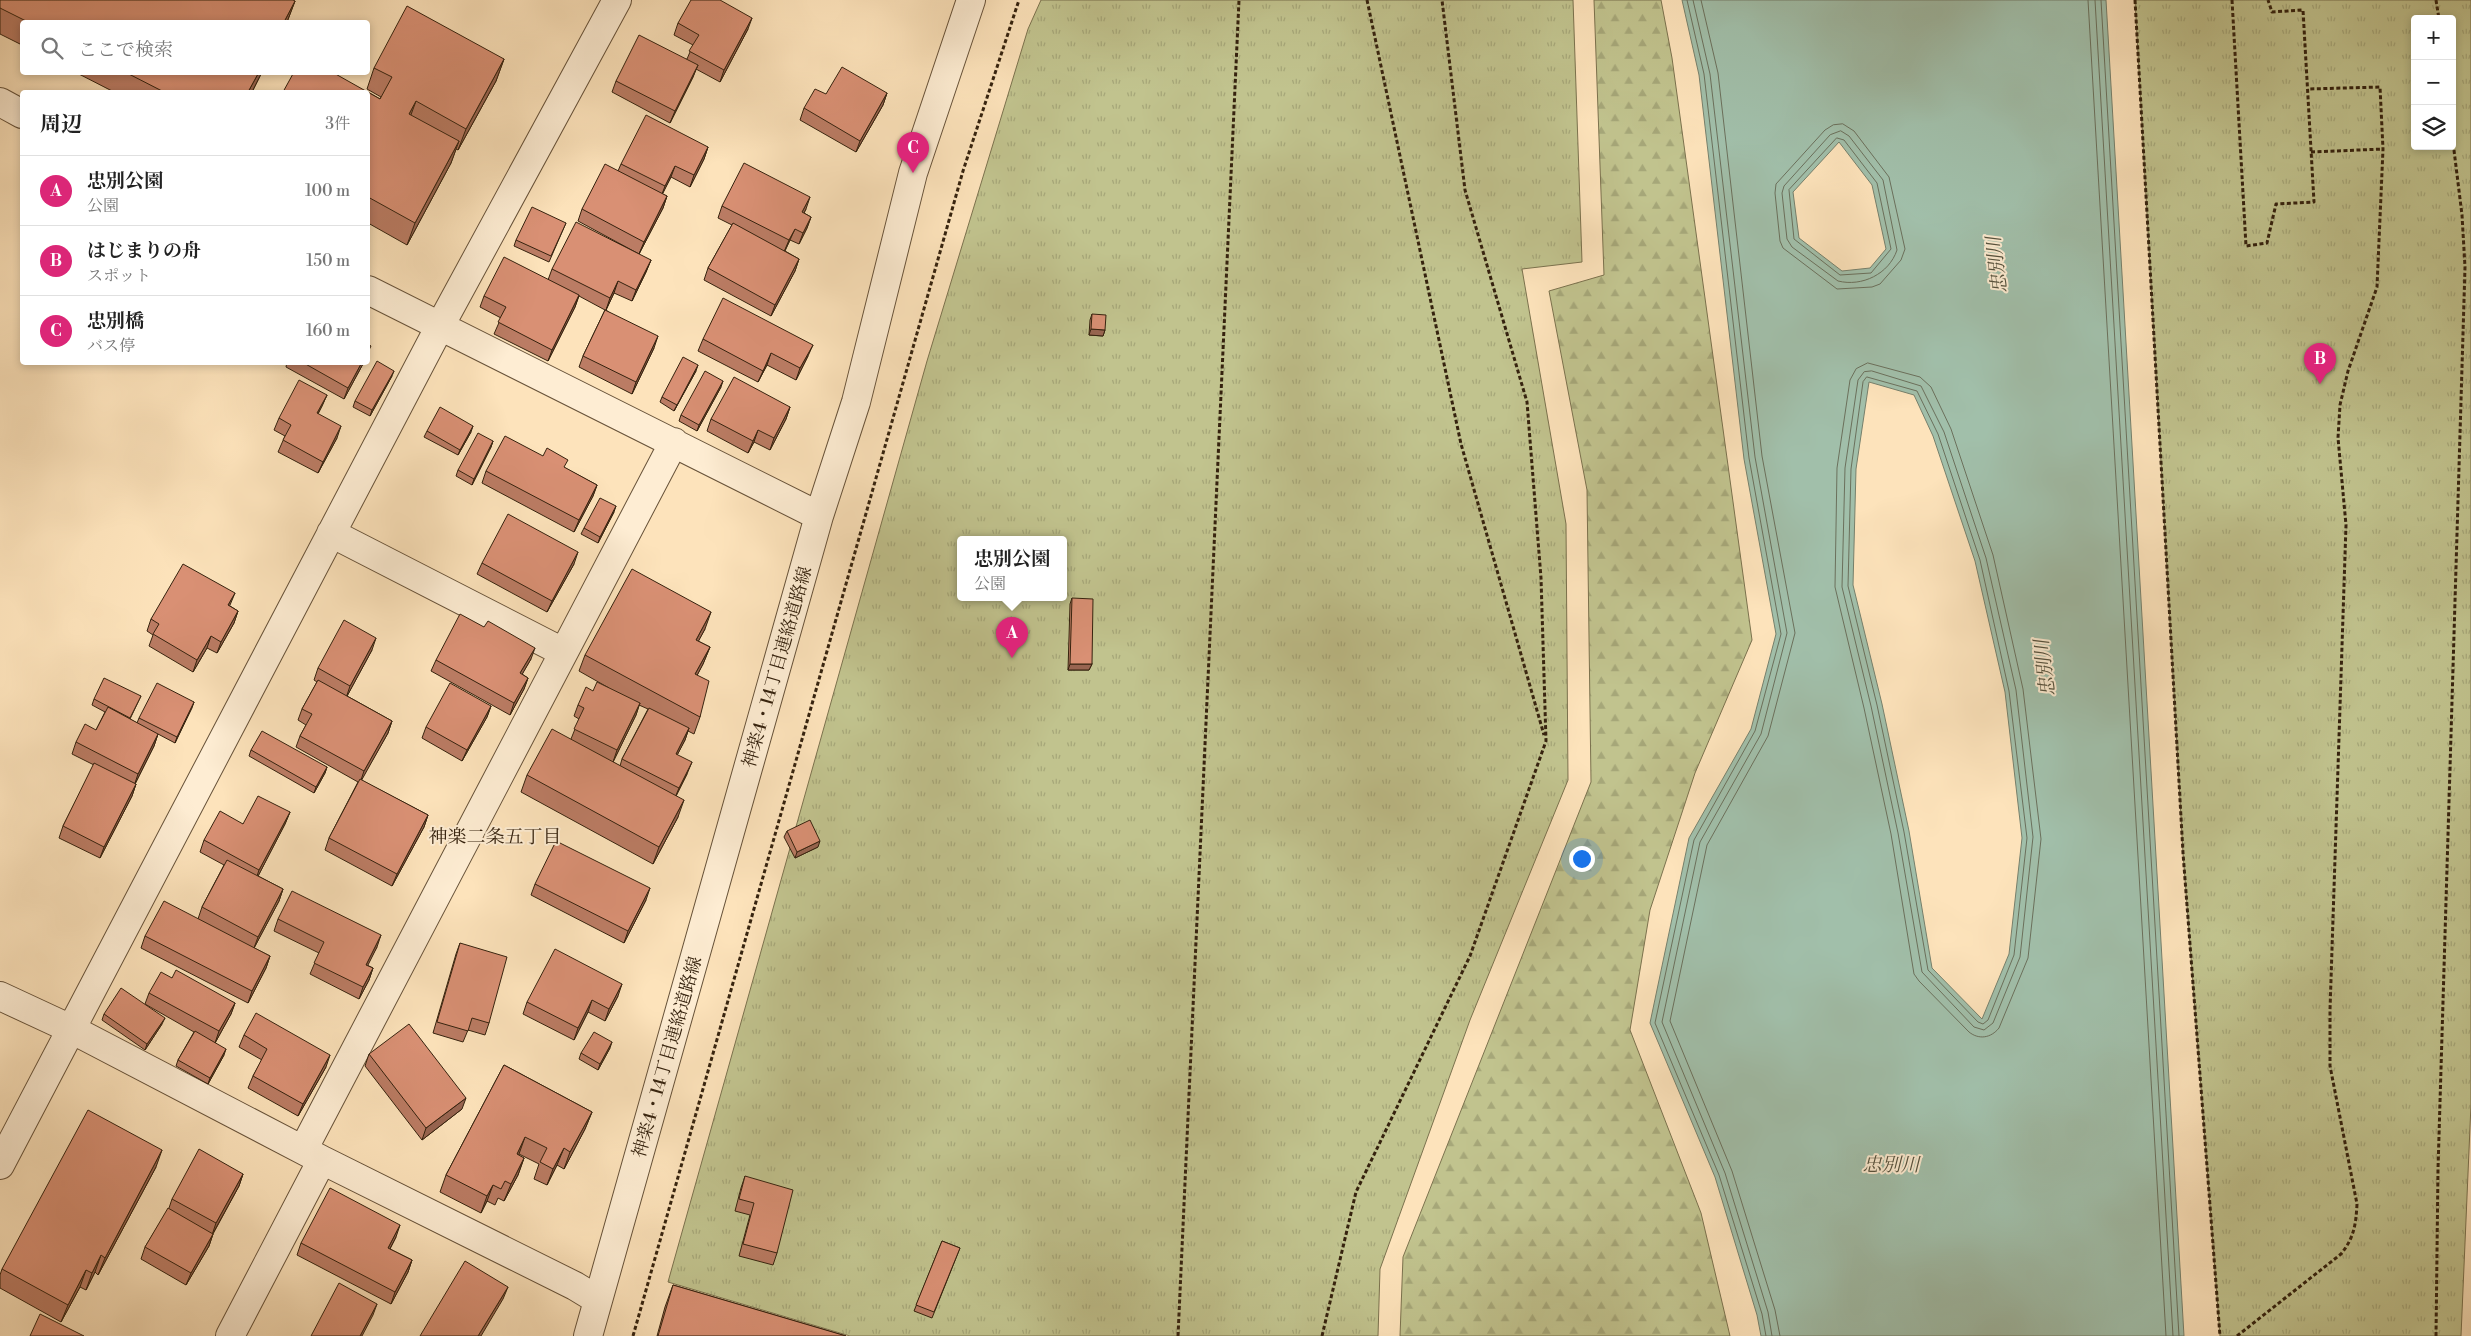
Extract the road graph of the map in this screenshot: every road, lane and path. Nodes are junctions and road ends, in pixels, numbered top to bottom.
1 (617, 0) edge
2 (971, 0) edge
3 (1019, 0) edge
4 (1239, 0) edge
5 (1367, 0) edge
6 (1442, 0) edge
7 (2135, 0) edge
8 (2232, 0) edge
9 (2268, 0) edge
10 (2436, 0) edge
11 (2438, 15) edge
12 (2308, 90) junction
13 (0, 102) edge
14 (20, 113) edge
15 (2383, 149) junction
16 (2454, 150) edge
17 (2311, 152) junction
18 (370, 291) edge
19 (440, 326) junction
20 (674, 442) junction
21 (819, 516) junction
22 (331, 534) junction
23 (563, 652) junction
24 (1546, 741) junction
25 (0, 996) edge
26 (71, 1029) junction
27 (313, 1155) junction
28 (0, 1165) edge
29 (598, 1300) junction
30 (230, 1336) edge
31 (588, 1336) edge
32 (633, 1336) edge
33 (1178, 1336) edge
34 (1322, 1336) edge
35 (2220, 1336) edge
36 (2237, 1336) edge
37 (2436, 1336) edge

1 - 19 street
2 - 21 street, 神楽4・14丁目連絡道路線
3 - 32 path
4 - 33 path
5 - 24 path
6 - 24 path
7 - 35 path
8 - 17 path
9 - 12 path
10 - 11 path
12 - 15 path
12 - 17 path
13 - 14 street
15 - 17 path
15 - 36 path
16 - 37 path
18 - 19 street
19 - 20 street
19 - 22 street
20 - 21 street
20 - 23 street
21 - 29 street, 神楽4・14丁目連絡道路線
22 - 23 street
22 - 26 street
23 - 27 street
24 - 34 path
25 - 26 street
26 - 27 street
26 - 28 street
27 - 29 street
27 - 30 street
29 - 31 street, 神楽4・14丁目連絡道路線

